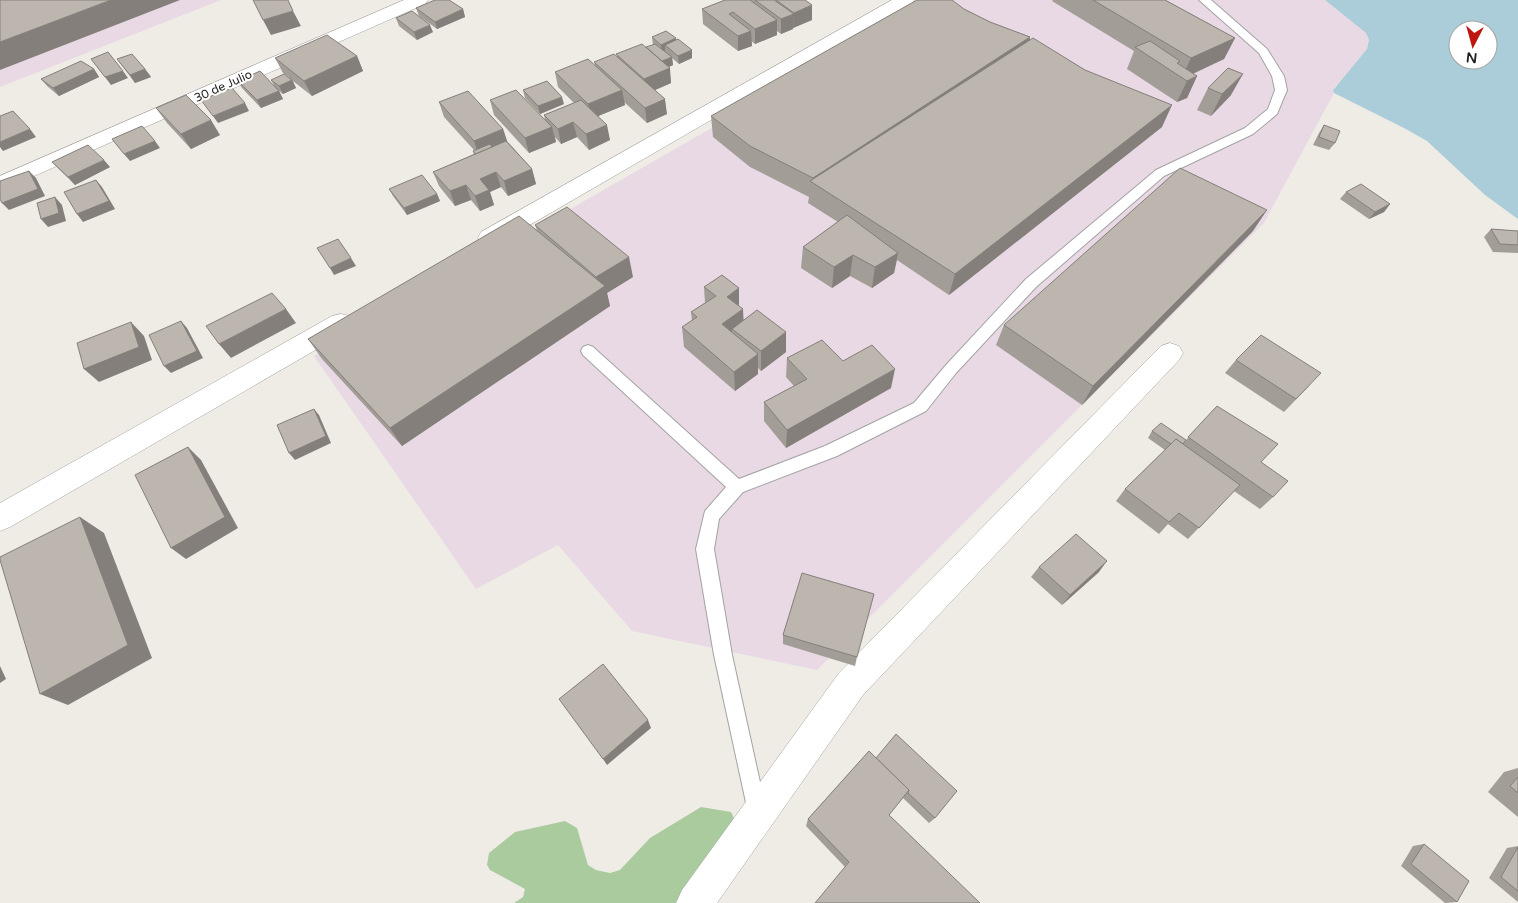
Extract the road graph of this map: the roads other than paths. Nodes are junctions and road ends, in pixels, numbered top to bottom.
1 (418, 0) edge
2 (905, 0) edge
3 (1204, 0) edge
4 (0, 184) edge
5 (474, 247) edge
6 (362, 311) edge
7 (588, 350) dead end
8 (1170, 353) dead end
9 (737, 487) junction
10 (0, 518) edge
11 (757, 816) junction
12 (696, 903) edge

1 - 4 street, 30 de Julio
2 - 5 street
3 - 9 lane
6 - 10 street
7 - 9 lane
8 - 11 street
9 - 11 lane
11 - 12 street

